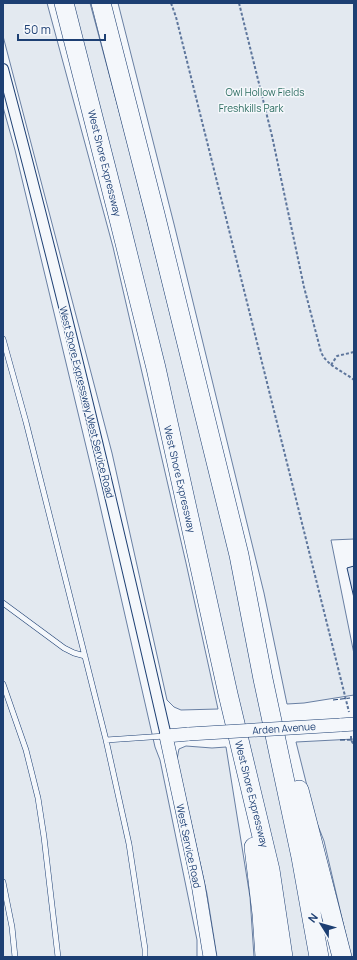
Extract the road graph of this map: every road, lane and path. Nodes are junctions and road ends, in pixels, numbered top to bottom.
1 (64, 3) edge
2 (101, 3) edge
3 (171, 3) edge
4 (239, 3) edge
5 (3, 69) edge
6 (3, 340) edge
7 (354, 352) edge
8 (331, 364) junction
9 (354, 380) edge
10 (239, 555) junction
11 (3, 603) edge
12 (85, 656) junction
13 (3, 684) edge
14 (228, 694) junction
15 (349, 724) edge
16 (166, 736) junction
17 (106, 740) junction
18 (3, 882) edge
19 (15, 957) edge
20 (58, 957) edge
21 (145, 957) edge
22 (210, 957) edge
23 (265, 957) edge
24 (283, 957) edge
25 (319, 957) edge
26 (342, 957) edge

1 - 14 highway, West Shore Expressway
2 - 10 highway
3 - 15 path
4 - 8 path
5 - 16 street, West Shore Expressway West Service Road
6 - 12 lane
7 - 8 path
8 - 9 path
10 - 25 highway
10 - 26 highway
11 - 12 lane
12 - 17 lane
13 - 20 lane
14 - 23 highway
14 - 24 highway, West Shore Expressway
15 - 16 street, Arden Avenue, bridge
16 - 17 lane
16 - 22 street, West Service Road
17 - 21 lane
18 - 19 lane

